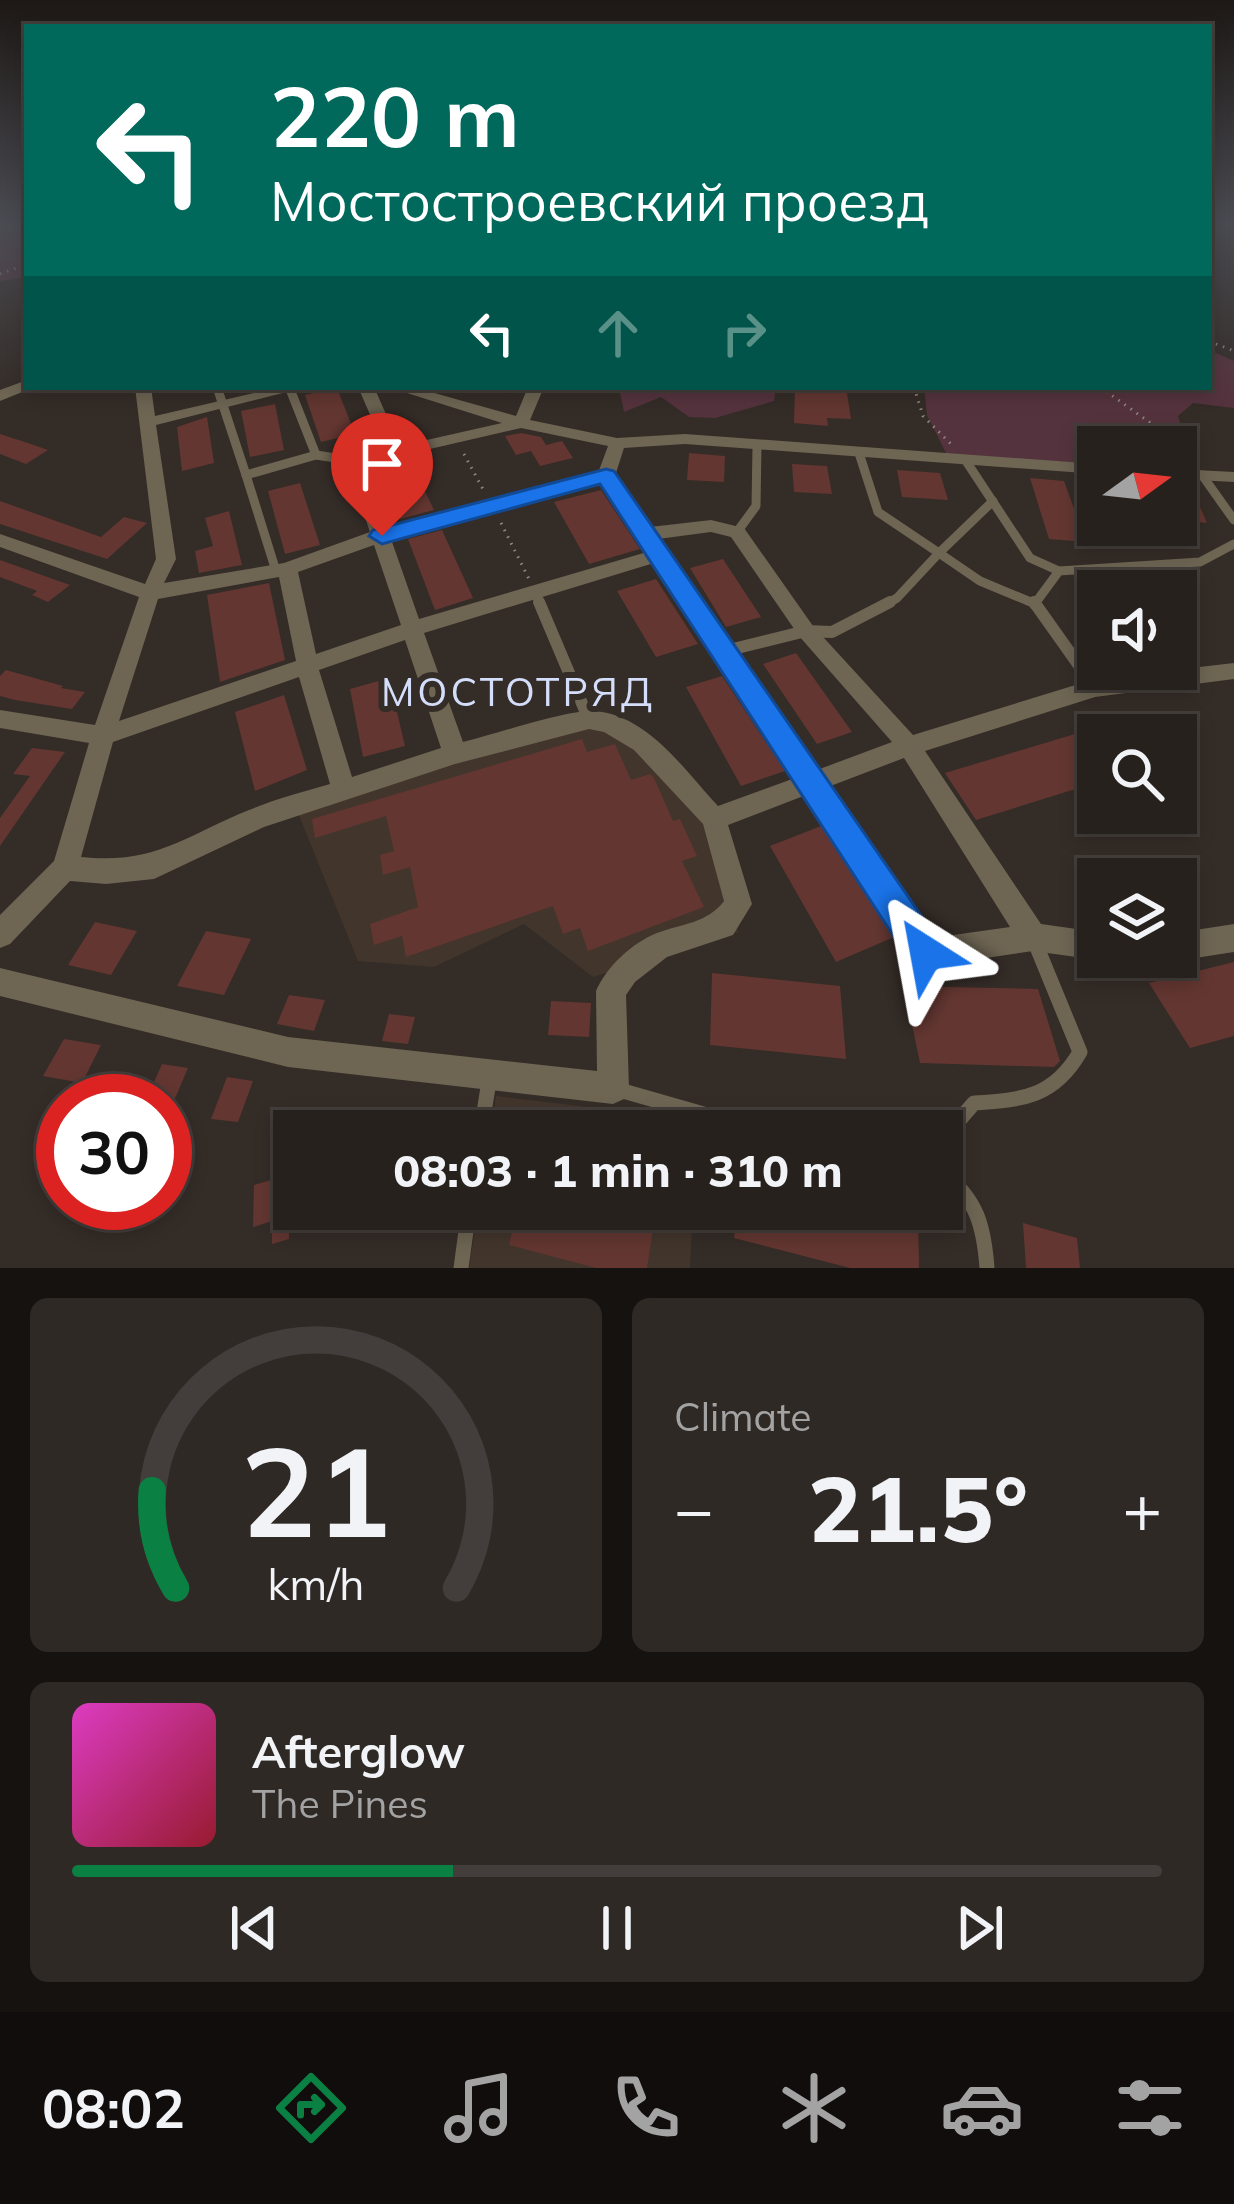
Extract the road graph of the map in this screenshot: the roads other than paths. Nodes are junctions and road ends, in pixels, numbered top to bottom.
1 (143, 390) edge
2 (276, 390) edge
3 (296, 390) edge
4 (367, 390) edge
5 (406, 390) edge
6 (535, 390) edge
7 (219, 396) edge
8 (148, 422) junction
9 (521, 424) junction
10 (617, 443) junction
11 (757, 445) junction
12 (395, 452) junction
13 (859, 453) junction
14 (316, 455) junction
15 (355, 461) junction
16 (966, 461) junction
17 (1077, 468) edge
18 (246, 475) junction
19 (1197, 475) edge
20 (1202, 475) junction
21 (606, 476) junction
22 (1234, 477) edge
23 (993, 501) junction
24 (1234, 520) edge
25 (737, 532) junction
26 (382, 536) junction
27 (0, 540) edge
28 (1234, 544) edge
29 (651, 545) junction
30 (939, 554) junction
31 (281, 570) junction
32 (1059, 572) junction
33 (535, 591) junction
34 (150, 593) junction
35 (1034, 603) junction
36 (416, 628) junction
37 (806, 631) junction
38 (722, 652) junction
39 (1077, 663) edge
40 (308, 669) junction
41 (1234, 671) edge
42 (1197, 676) edge
43 (1089, 690) edge
44 (0, 719) edge
45 (589, 720) junction
46 (103, 736) junction
47 (909, 746) junction
48 (455, 754) junction
49 (812, 784) junction
50 (344, 791) junction
51 (714, 819) junction
52 (65, 868) junction
53 (0, 934) edge
54 (1033, 938) junction
55 (1234, 938) edge
56 (1077, 943) edge
57 (1197, 944) edge
58 (0, 982) edge
59 (490, 1075) junction
60 (613, 1088) junction
61 (484, 1110) edge
62 (702, 1110) edge
63 (963, 1116) edge
64 (963, 1186) edge
65 (466, 1230) edge
66 (460, 1268) edge
67 (987, 1268) edge

1 - 8 street
2 - 7 street
3 - 14 lane
4 - 12 street
5 - 9 street
6 - 9 street
7 - 8 street
7 - 18 lane
8 - 34 street
9 - 10 street
9 - 12 street
10 - 11 street
10 - 21 street
11 - 13 street
11 - 25 lane
12 - 15 street
13 - 16 street
13 - 30 lane
14 - 15 lane
14 - 18 lane
15 - 26 street
16 - 17 street
16 - 23 lane
18 - 31 lane
19 - 20 street
20 - 22 street
20 - 24 lane
21 - 26 street
21 - 29 street
23 - 30 lane
23 - 32 lane
25 - 29 street
25 - 37 street
26 - 31 street
26 - 36 street
27 - 34 street
28 - 32 lane
29 - 33 street
29 - 38 street
30 - 35 lane
30 - 37 lane
31 - 34 street
31 - 40 street
32 - 35 lane
33 - 36 street
33 - 45 lane
34 - 46 street
35 - 39 lane
36 - 40 street
36 - 48 street
37 - 38 lane
37 - 47 street
38 - 49 street
40 - 46 street
40 - 50 street
41 - 42 street
43 - 47 street
44 - 46 street
45 - 48 street
45 - 51 street
46 - 52 street
47 - 49 street
47 - 54 street
48 - 50 street
49 - 51 street
49 - 54 street
50 - 52 street
51 - 60 street
52 - 53 street
54 - 56 street
54 - 63 lane
55 - 57 street
58 - 59 street
59 - 60 street
59 - 61 lane
60 - 62 lane
64 - 67 lane
65 - 66 lane

